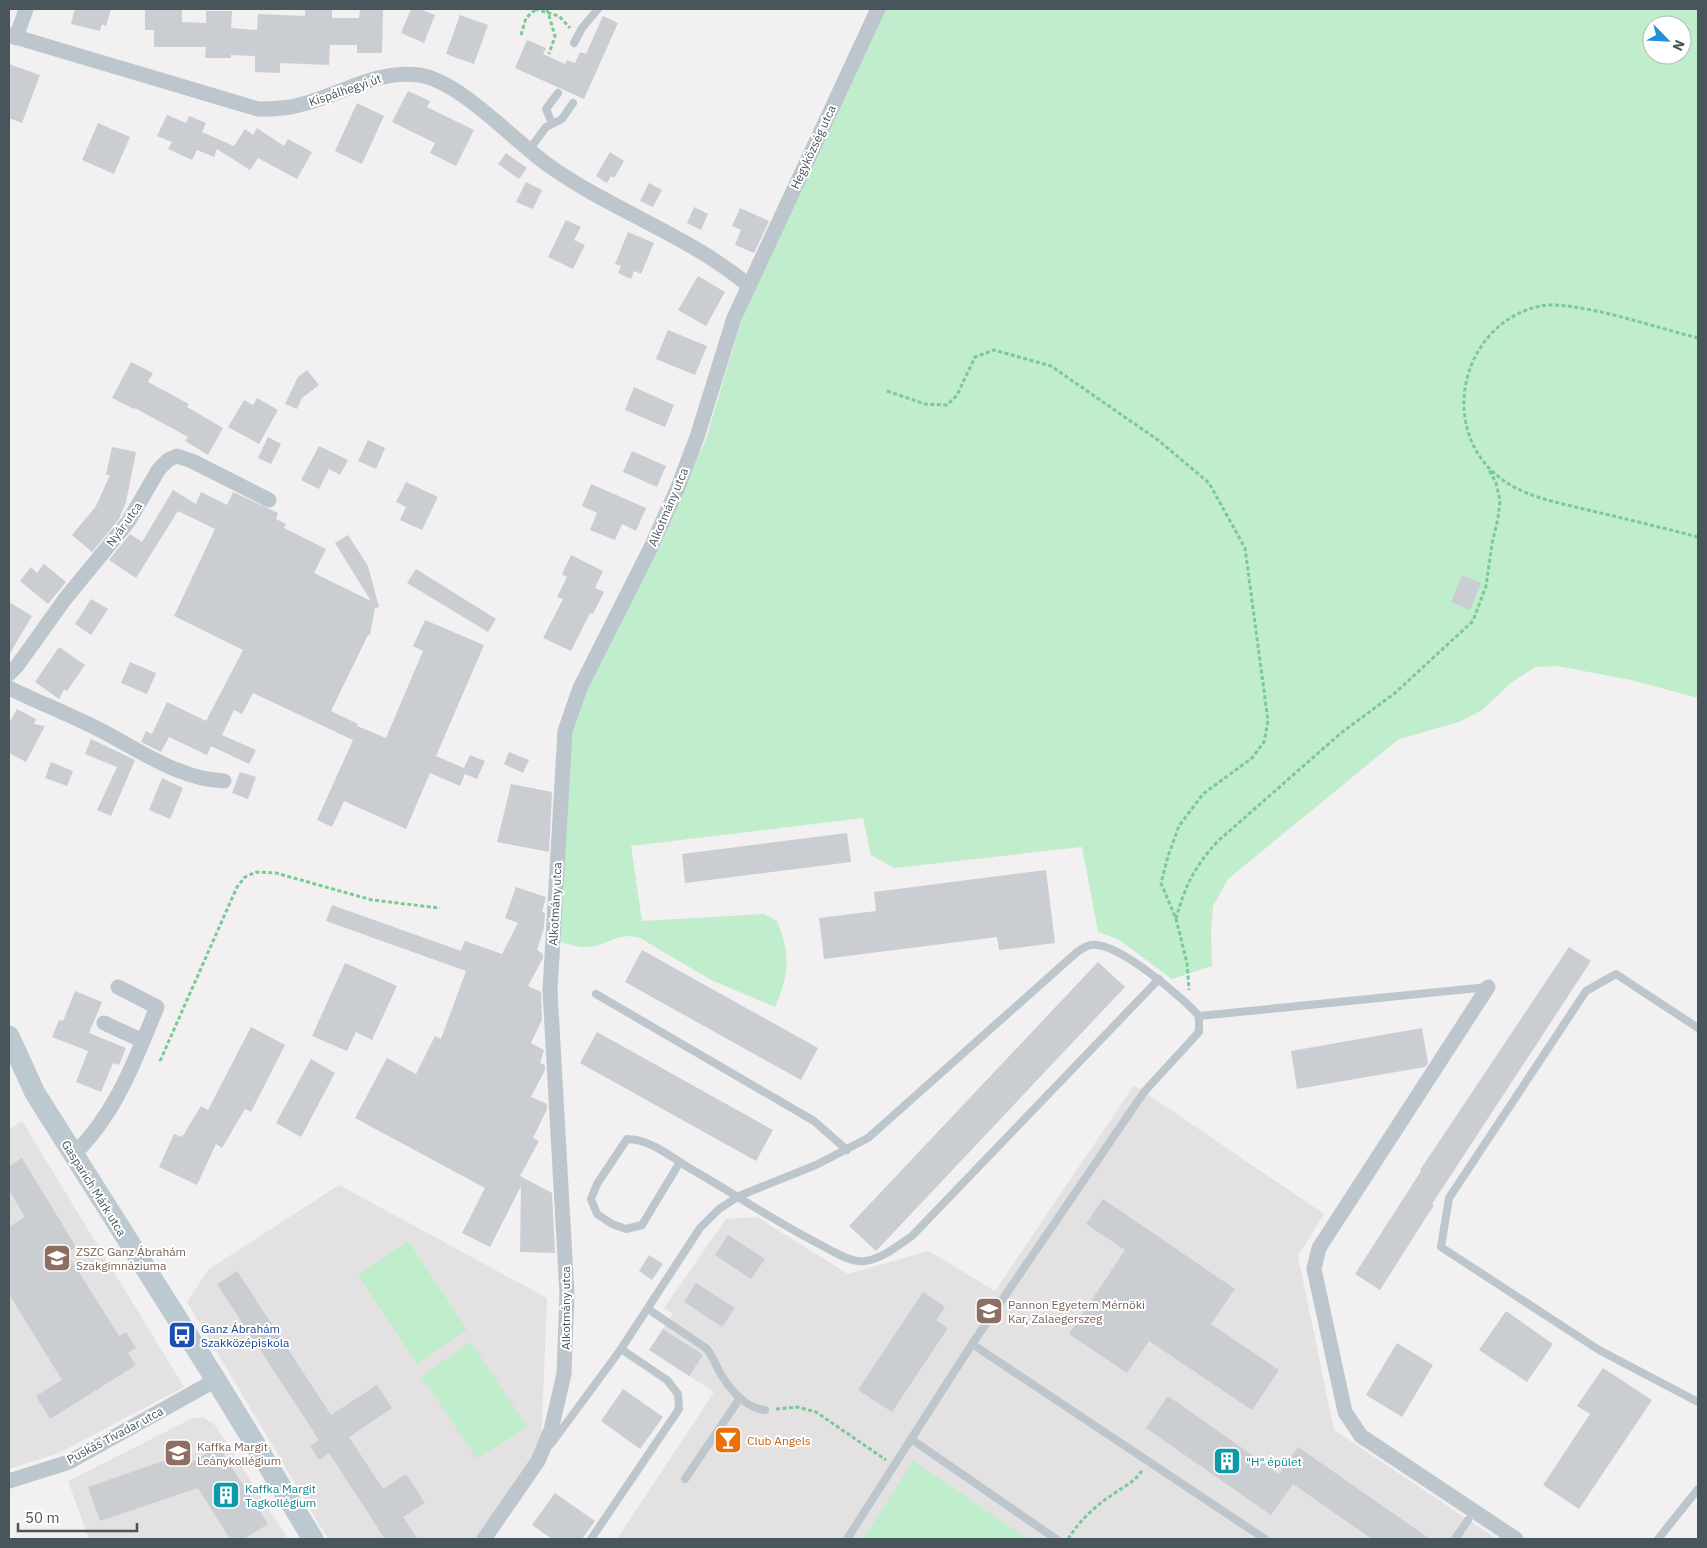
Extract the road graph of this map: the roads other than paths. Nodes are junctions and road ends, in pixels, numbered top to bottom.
1 (26, 9) edge
2 (598, 9) edge
3 (878, 9) edge
4 (12, 36) edge
5 (574, 43) dead end
6 (558, 93) dead end
7 (573, 103) dead end
8 (552, 123) junction
9 (529, 150) junction
10 (748, 285) junction
11 (269, 500) dead end
12 (9, 674) edge
13 (9, 688) edge
14 (224, 781) dead end
15 (1159, 979) junction
16 (118, 987) dead end
17 (1488, 987) joint
18 (596, 994) dead end
19 (1199, 1016) junction
20 (104, 1023) dead end
21 (1698, 1028) edge
22 (9, 1036) edge
23 (143, 1041) junction
24 (847, 1150) junction
25 (73, 1155) junction
26 (680, 1162) junction
27 (739, 1196) junction
28 (648, 1309) junction
29 (972, 1344) junction
30 (621, 1349) junction
31 (216, 1380) junction
32 (740, 1398) junction
33 (1698, 1402) edge
34 (765, 1410) road end
35 (911, 1439) junction
36 (538, 1461) junction
37 (685, 1480) dead end
38 (9, 1481) edge
39 (1698, 1489) edge
40 (1468, 1520) dead end
41 (313, 1539) edge
42 (484, 1539) edge
43 (591, 1539) edge
44 (847, 1539) edge
45 (1056, 1539) edge
46 (1265, 1539) edge
47 (1455, 1539) edge
48 (1516, 1539) edge
49 (1658, 1539) edge

1 - 4 street
2 - 5 lane
3 - 10 street, Hegyközség utca
4 - 9 street, Kispálhegyi út
6 - 8 lane
7 - 8 lane
8 - 9 lane
9 - 10 street, Kispálhegyi út
10 - 36 street, Alkotmány utca
11 - 12 street, Nyár utca
13 - 14 street
15 - 19 lane
15 - 24 lane
15 - 27 lane
16 - 23 street
17 - 19 lane
17 - 48 street
18 - 24 lane
19 - 29 lane
20 - 23 street
21 - 33 lane
22 - 25 street, Gasparich Márk utca
23 - 25 street
24 - 27 lane
25 - 31 street, Gasparich Márk utca
26 - 26 lane
26 - 27 lane
27 - 28 lane
28 - 30 lane
28 - 32 lane
29 - 35 lane
29 - 46 lane
30 - 36 lane
30 - 43 lane
31 - 38 street, Puskás Tivadar utca
31 - 41 street, Gasparich Márk utca
32 - 34 lane
32 - 37 lane
35 - 44 lane
35 - 45 lane
36 - 42 street, Alkotmány utca
39 - 49 lane
40 - 47 lane

